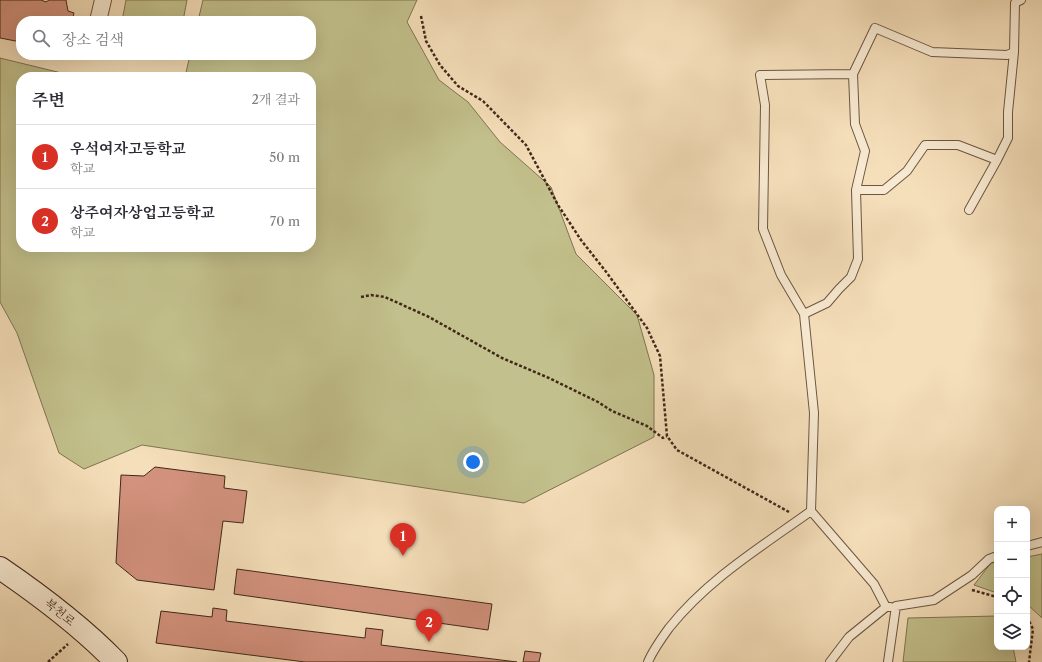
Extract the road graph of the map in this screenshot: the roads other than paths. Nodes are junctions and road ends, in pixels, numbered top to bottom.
1 (103, 0) edge
2 (1021, 0) edge
3 (99, 16) edge
4 (1014, 52) junction
5 (853, 74) junction
6 (997, 160) junction
7 (856, 190) junction
8 (969, 210) dead end
9 (804, 314) junction
10 (811, 511) junction
11 (1042, 542) edge
12 (1030, 545) edge
13 (994, 557) edge
14 (0, 568) edge
15 (896, 606) junction
16 (886, 607) junction
17 (116, 662) edge
18 (648, 662) edge
19 (830, 662) edge
20 (888, 662) edge

1 - 3 street
2 - 4 lane
4 - 5 lane
4 - 6 lane
5 - 7 lane
5 - 9 lane
6 - 7 lane
6 - 8 lane
7 - 9 lane
9 - 10 lane
10 - 16 lane
10 - 18 lane
11 - 12 lane
13 - 15 lane
14 - 17 street, 북천로
15 - 16 lane
15 - 20 lane
16 - 19 lane

